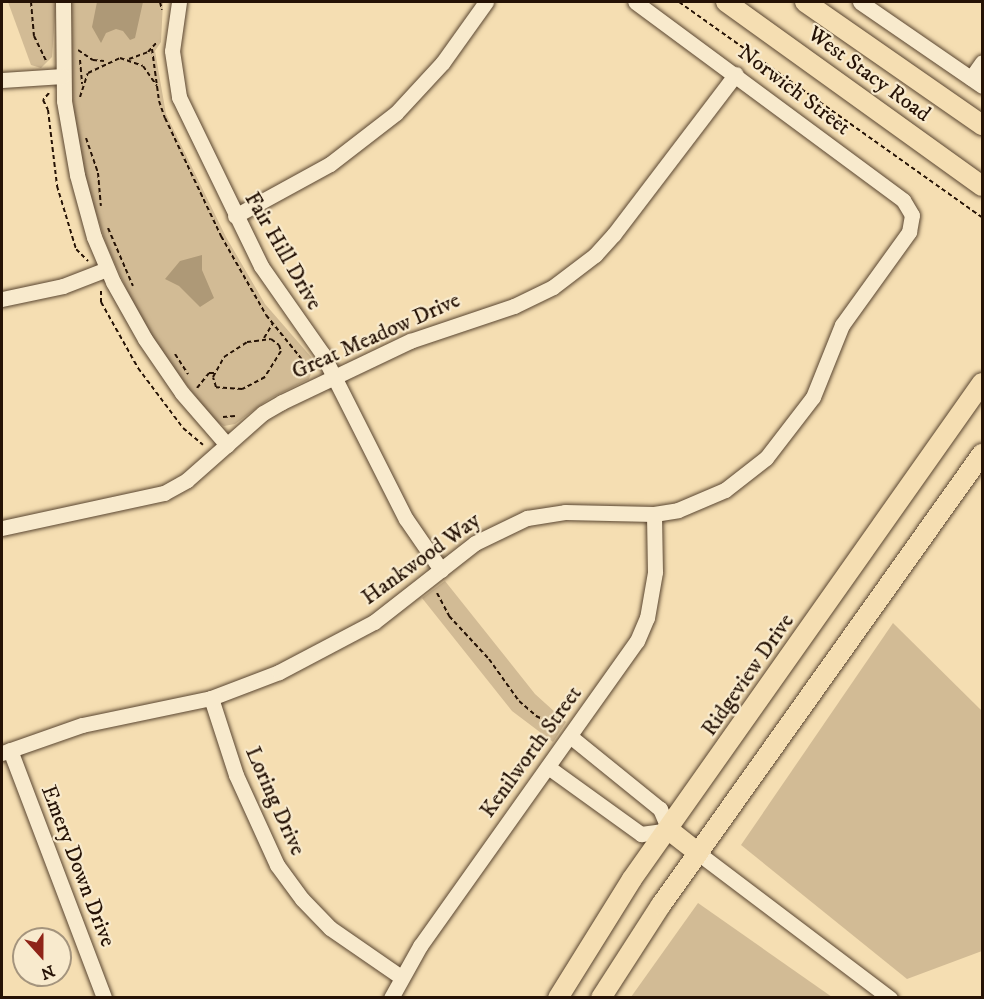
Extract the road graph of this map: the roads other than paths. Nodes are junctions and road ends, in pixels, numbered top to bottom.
1 (63, 2) edge
2 (179, 2) edge
3 (486, 2) edge
4 (635, 2) edge
5 (726, 2) edge
6 (805, 2) edge
7 (860, 2) edge
8 (982, 62) edge
9 (736, 74) junction
10 (57, 76) junction
11 (2, 80) edge
12 (977, 82) edge
13 (982, 125) edge
14 (982, 186) edge
15 (235, 216) junction
16 (912, 224) joint
17 (107, 269) junction
18 (2, 299) edge
19 (336, 378) junction
20 (982, 383) edge
21 (227, 445) junction
22 (982, 454) edge
23 (654, 514) junction
24 (2, 528) edge
25 (435, 574) junction
26 (211, 698) junction
27 (572, 734) junction
28 (6, 752) edge
29 (548, 767) junction
30 (669, 830) junction
31 (698, 853) junction
32 (401, 977) junction
33 (104, 998) edge
34 (391, 998) edge
35 (558, 998) edge
36 (601, 998) edge
37 (890, 998) edge

1 - 10 street
2 - 15 street, Fair Hill Drive
3 - 15 street
4 - 9 street, Norwich Street
5 - 14 main road, West Stacy Road
6 - 13 main road, West Stacy Road
7 - 12 street
8 - 12 street
9 - 16 street, Norwich Street
9 - 19 street, Great Meadow Drive
10 - 11 street
10 - 17 street
15 - 19 street, Fair Hill Drive
16 - 23 street, Hankwood Way
17 - 18 street
17 - 21 street
19 - 21 street, Great Meadow Drive
19 - 25 street, Fair Hill Drive
20 - 30 main road, Ridgeview Drive
21 - 24 street, Great Meadow Drive
22 - 31 main road
23 - 25 street, Hankwood Way
23 - 27 street, Kenilworth Street
25 - 26 street, Hankwood Way
26 - 28 street, Hankwood Way
26 - 32 street, Loring Drive
27 - 29 street, Kenilworth Street
27 - 30 street
28 - 33 street, Emery Down Drive
29 - 30 street
29 - 32 street, Kenilworth Street
30 - 31 main road
30 - 35 main road, Ridgeview Drive
31 - 36 main road
31 - 37 street
32 - 34 street, Kenilworth Street

